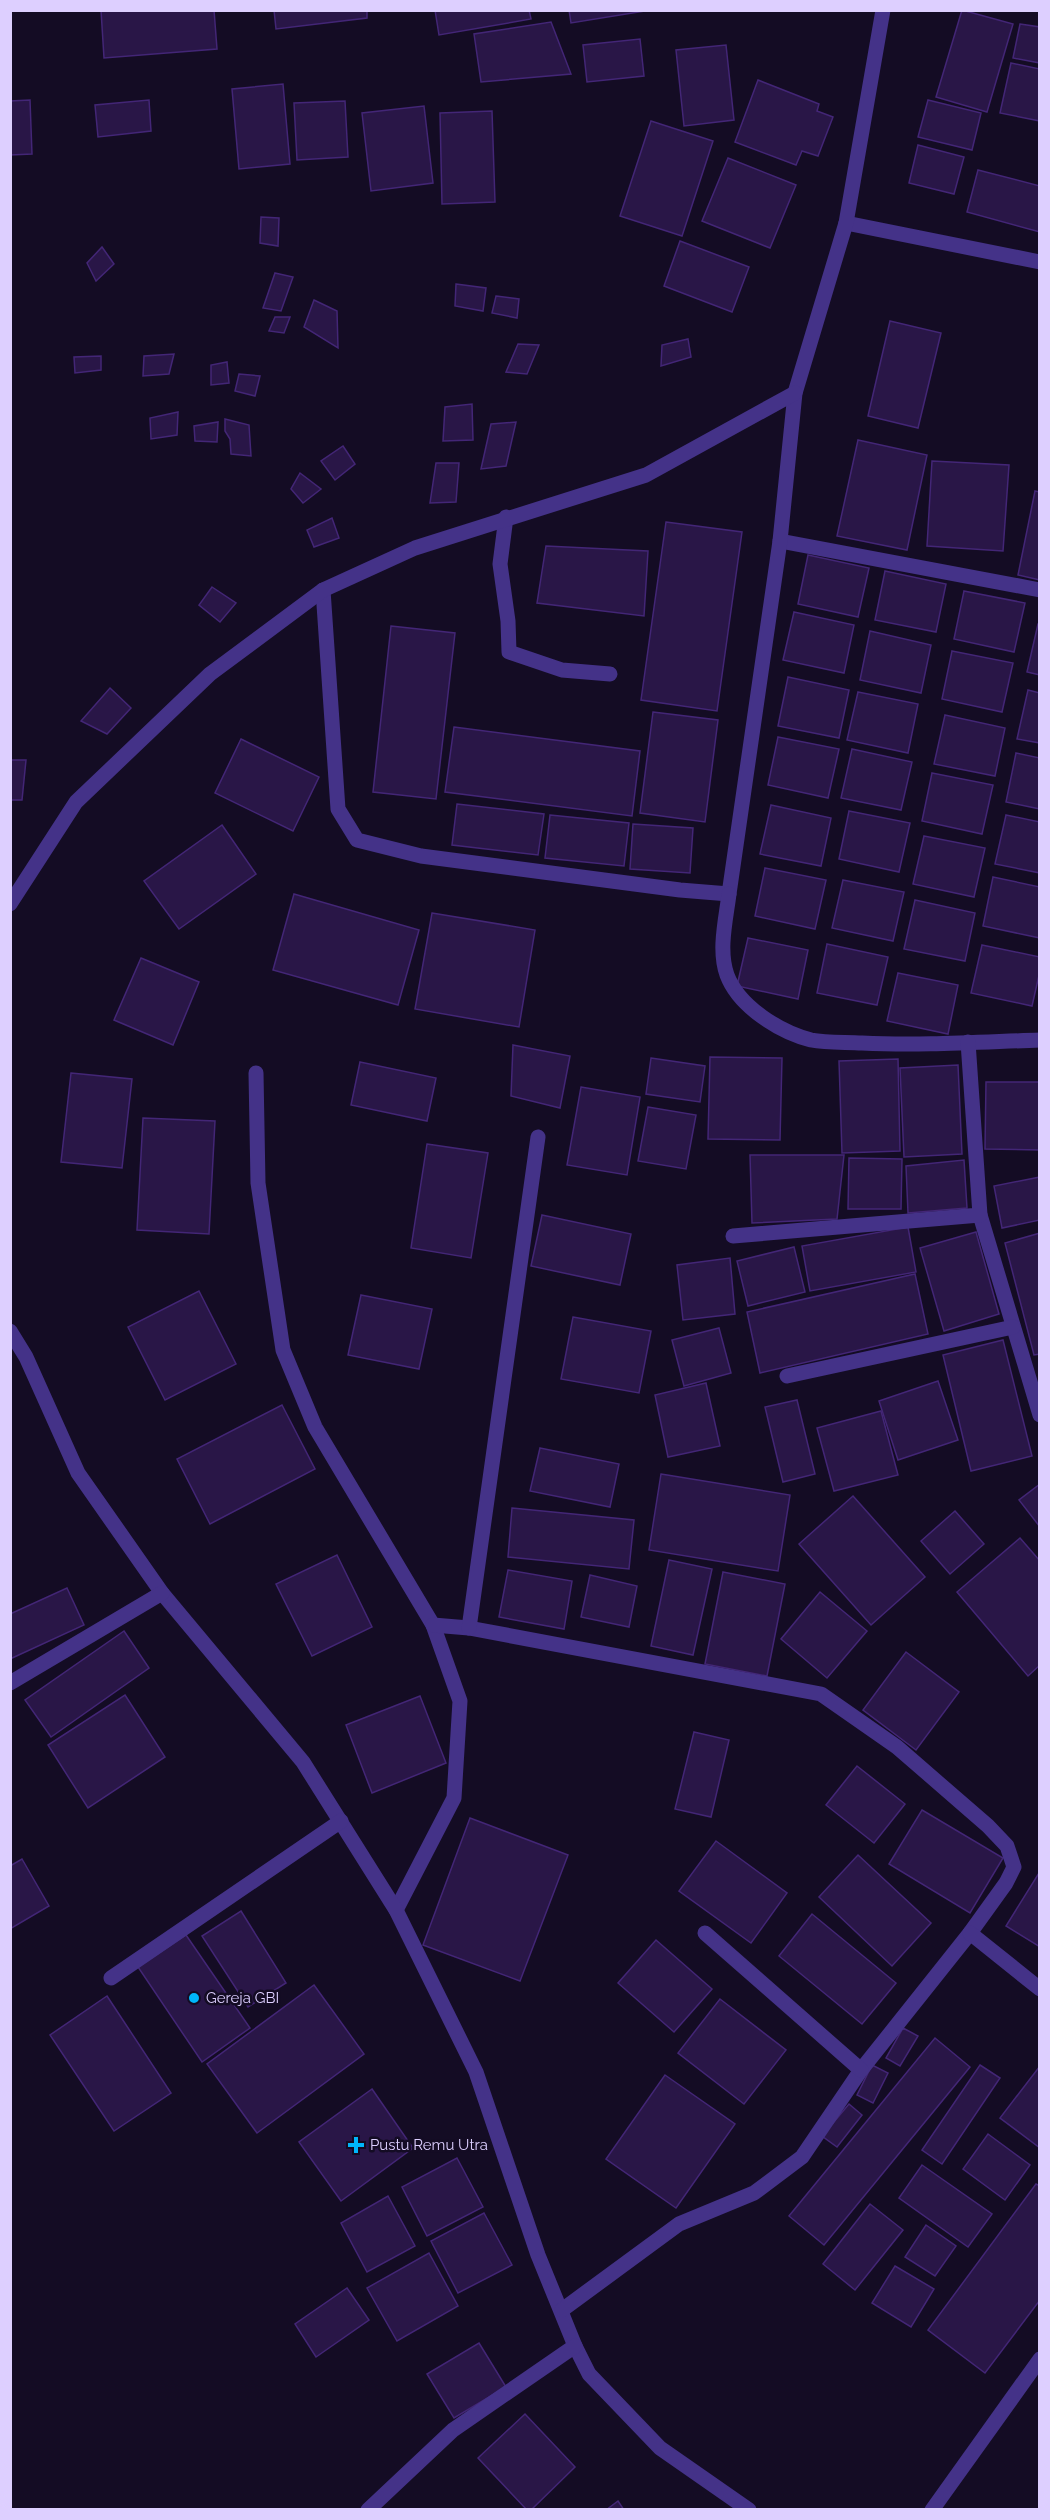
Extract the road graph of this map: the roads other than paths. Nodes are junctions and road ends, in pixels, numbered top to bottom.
1 (883, 10) edge
2 (846, 223) junction
3 (1040, 262) edge
4 (795, 393) junction
5 (506, 517) junction
6 (780, 541) junction
7 (323, 590) junction
8 (1040, 590) edge
9 (610, 674) dead end
10 (729, 894) junction
11 (10, 904) edge
12 (1040, 1040) edge
13 (968, 1042) junction
14 (256, 1073) dead end
15 (538, 1137) dead end
16 (980, 1215) junction
17 (733, 1236) dead end
18 (1013, 1327) junction
19 (10, 1331) edge
20 (787, 1376) dead end
21 (1040, 1415) edge
22 (162, 1593) junction
23 (433, 1625) junction
24 (469, 1628) junction
25 (10, 1683) edge
26 (340, 1821) junction
27 (396, 1910) junction
28 (705, 1933) dead end
29 (970, 1933) junction
30 (111, 1978) dead end
31 (1040, 1989) edge
32 (861, 2070) junction
33 (562, 2310) junction
34 (575, 2346) junction
35 (1040, 2360) edge
36 (368, 2510) edge
37 (749, 2510) edge
38 (932, 2510) edge

1 - 2 street
2 - 3 street
2 - 4 street
4 - 5 street
4 - 6 street
5 - 7 street
5 - 9 street
6 - 8 street
6 - 10 street
7 - 10 street
7 - 11 street
10 - 13 street
12 - 13 street
13 - 16 street
14 - 23 street
15 - 24 street
16 - 17 street
16 - 18 street
18 - 20 street
18 - 21 street
19 - 22 street
22 - 25 street
22 - 26 street
23 - 24 street
23 - 27 street
24 - 29 street
26 - 27 street
26 - 30 street
27 - 33 street
28 - 32 street
29 - 31 street
29 - 32 street
32 - 33 street
33 - 34 street
34 - 36 street
34 - 37 street
35 - 38 street

